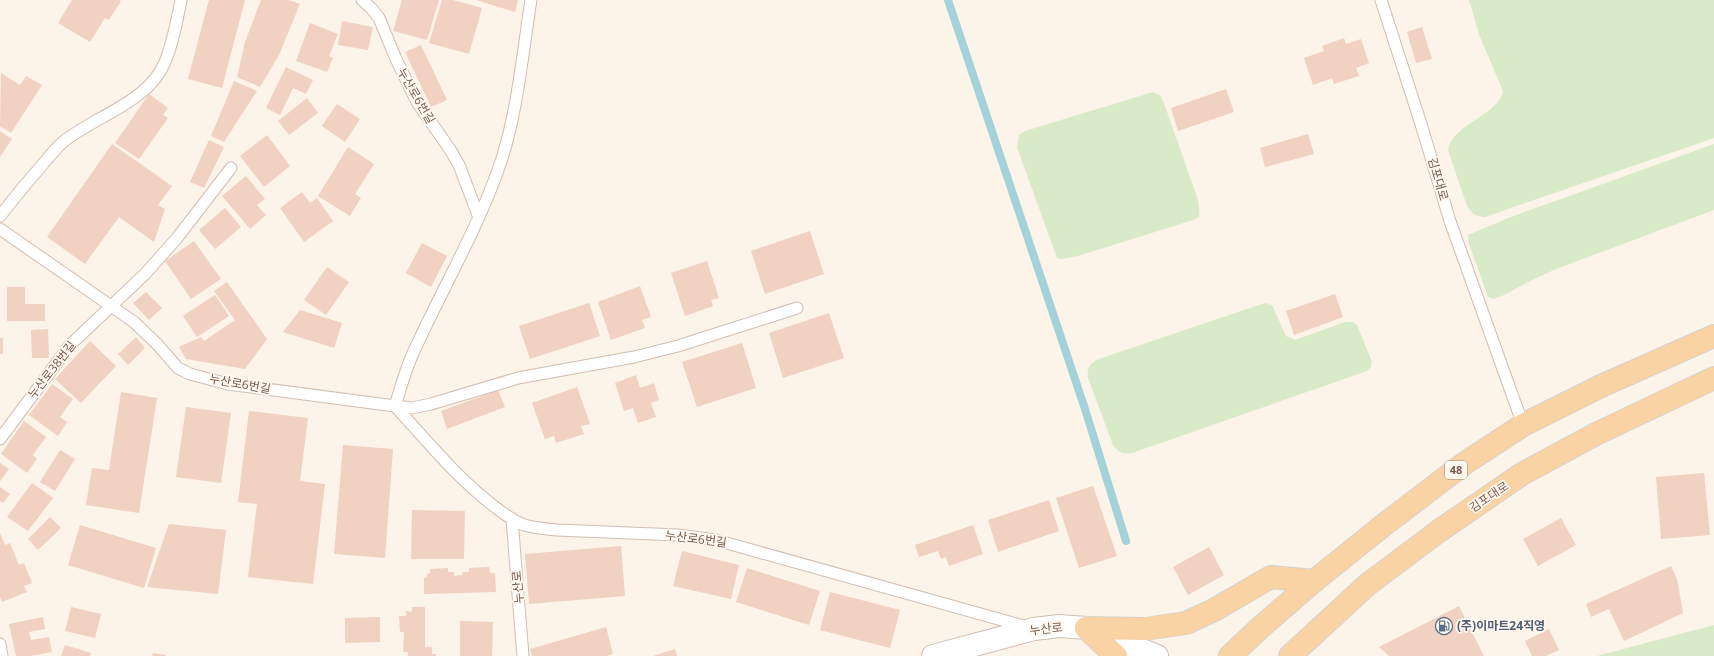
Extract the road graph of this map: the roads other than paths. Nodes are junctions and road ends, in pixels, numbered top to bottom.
1 (181, 0) edge
2 (362, 0) edge
3 (531, 0) edge
4 (1381, 0) edge
5 (231, 168) dead end
6 (478, 215) junction
7 (0, 216) edge
8 (0, 229) edge
9 (110, 307) junction
10 (797, 308) dead end
11 (1714, 336) edge
12 (1714, 378) edge
13 (395, 406) junction
14 (1523, 425) junction
15 (0, 439) edge
16 (512, 519) junction
17 (1314, 581) junction
18 (1086, 628) junction
19 (1034, 629) junction
20 (0, 644) edge
21 (2, 656) edge
22 (523, 656) edge
23 (933, 656) edge
24 (1116, 656) edge
25 (1157, 656) edge
26 (1230, 656) edge
27 (1290, 656) edge

1 - 7 lane
2 - 6 lane, 누산로6번길
3 - 6 lane
4 - 14 lane, 김포대로
5 - 9 lane
6 - 13 lane
8 - 9 lane, 누산로6번길
9 - 13 lane, 누산로6번길
9 - 15 lane, 누산로38번길
10 - 13 lane, 누산로6번길
11 - 14 main road, 48
12 - 27 main road, 김포대로
13 - 16 lane, 누산로6번길
14 - 17 main road, 48
16 - 19 lane, 누산로6번길
16 - 22 lane, 누산로
17 - 18 main road
17 - 26 main road, 48
18 - 19 street, 누산로
18 - 24 main road
18 - 25 street, 누산로
19 - 23 street, 누산로
20 - 21 lane

